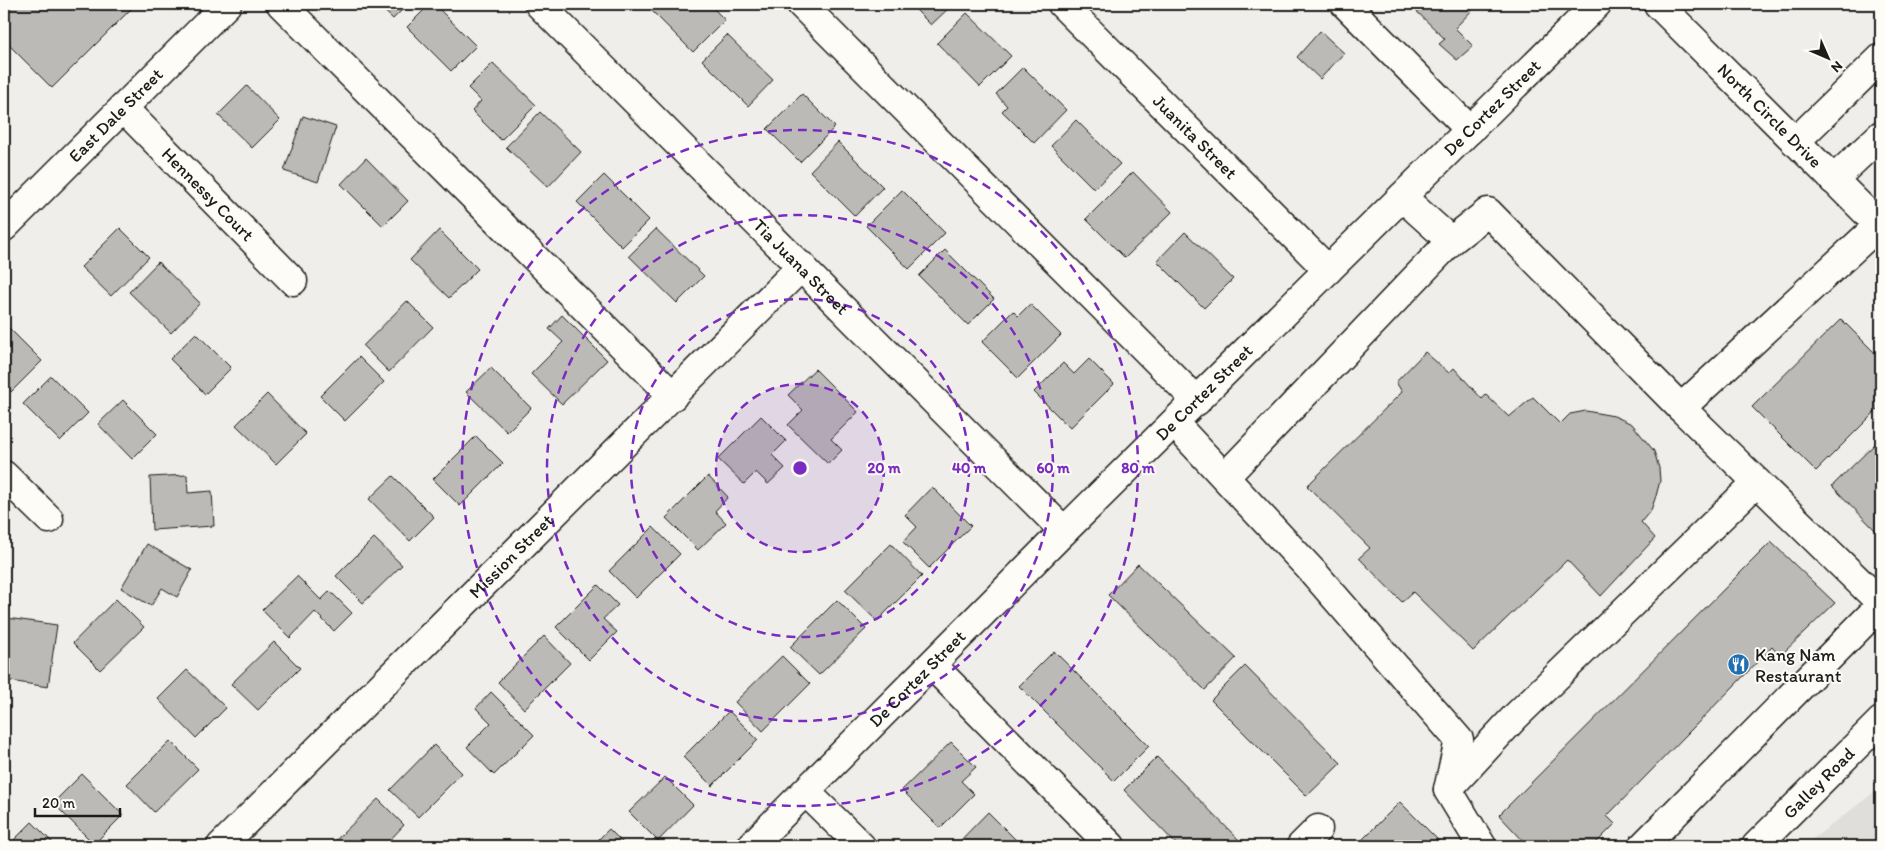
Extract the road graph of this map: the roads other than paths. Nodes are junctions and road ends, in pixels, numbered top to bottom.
1 (227, 4) edge
2 (281, 4) edge
3 (539, 4) edge
4 (801, 4) edge
5 (1062, 4) edge
6 (1345, 4) edge
7 (1597, 4) edge
8 (1658, 4) edge
9 (1881, 58) edge
10 (123, 108) junction
11 (1470, 130) junction
12 (1881, 134) edge
13 (1795, 142) junction
14 (1833, 180) junction
15 (1402, 197) junction
16 (4, 226) edge
17 (1880, 226) edge
18 (1451, 241) junction
19 (802, 266) junction
20 (1328, 270) junction
21 (293, 281) dead end
22 (673, 396) junction
23 (1197, 400) junction
24 (1682, 408) junction
25 (1174, 423) junction
26 (4, 474) edge
27 (1225, 477) junction
28 (1756, 482) junction
29 (48, 519) dead end
30 (1064, 531) junction
31 (1881, 604) edge
32 (932, 665) junction
33 (1881, 721) edge
34 (1448, 790) junction
35 (806, 792) junction
36 (221, 846) edge
37 (751, 846) edge
38 (861, 846) edge
39 (1111, 846) edge
40 (1482, 846) edge
41 (1643, 846) edge
42 (1756, 846) edge

1 - 10 street, East Dale Street
2 - 22 street
3 - 19 street, Tia Juana Street
4 - 23 street
5 - 20 street, Juanita Street
6 - 11 street
7 - 11 street, De Cortez Street
8 - 13 street, North Circle Drive
9 - 13 street
10 - 16 street, East Dale Street
10 - 21 street, Hennessy Court
11 - 15 street, De Cortez Street
12 - 14 street
13 - 14 street, North Circle Drive
14 - 17 street, North Circle Drive
15 - 18 street
15 - 20 street, De Cortez Street
17 - 24 street
18 - 24 street
18 - 27 street
19 - 22 street, Mission Street
19 - 30 street, Tia Juana Street
20 - 23 street, De Cortez Street
22 - 36 street, Mission Street
23 - 25 street, De Cortez Street
24 - 28 street
25 - 27 street
25 - 30 street, De Cortez Street
26 - 29 street
27 - 34 street
28 - 31 street
28 - 34 street
30 - 32 street, De Cortez Street
31 - 41 street
32 - 35 street, De Cortez Street
32 - 39 street
33 - 42 street, Galley Road
34 - 40 street
35 - 37 street, De Cortez Street
35 - 38 street

